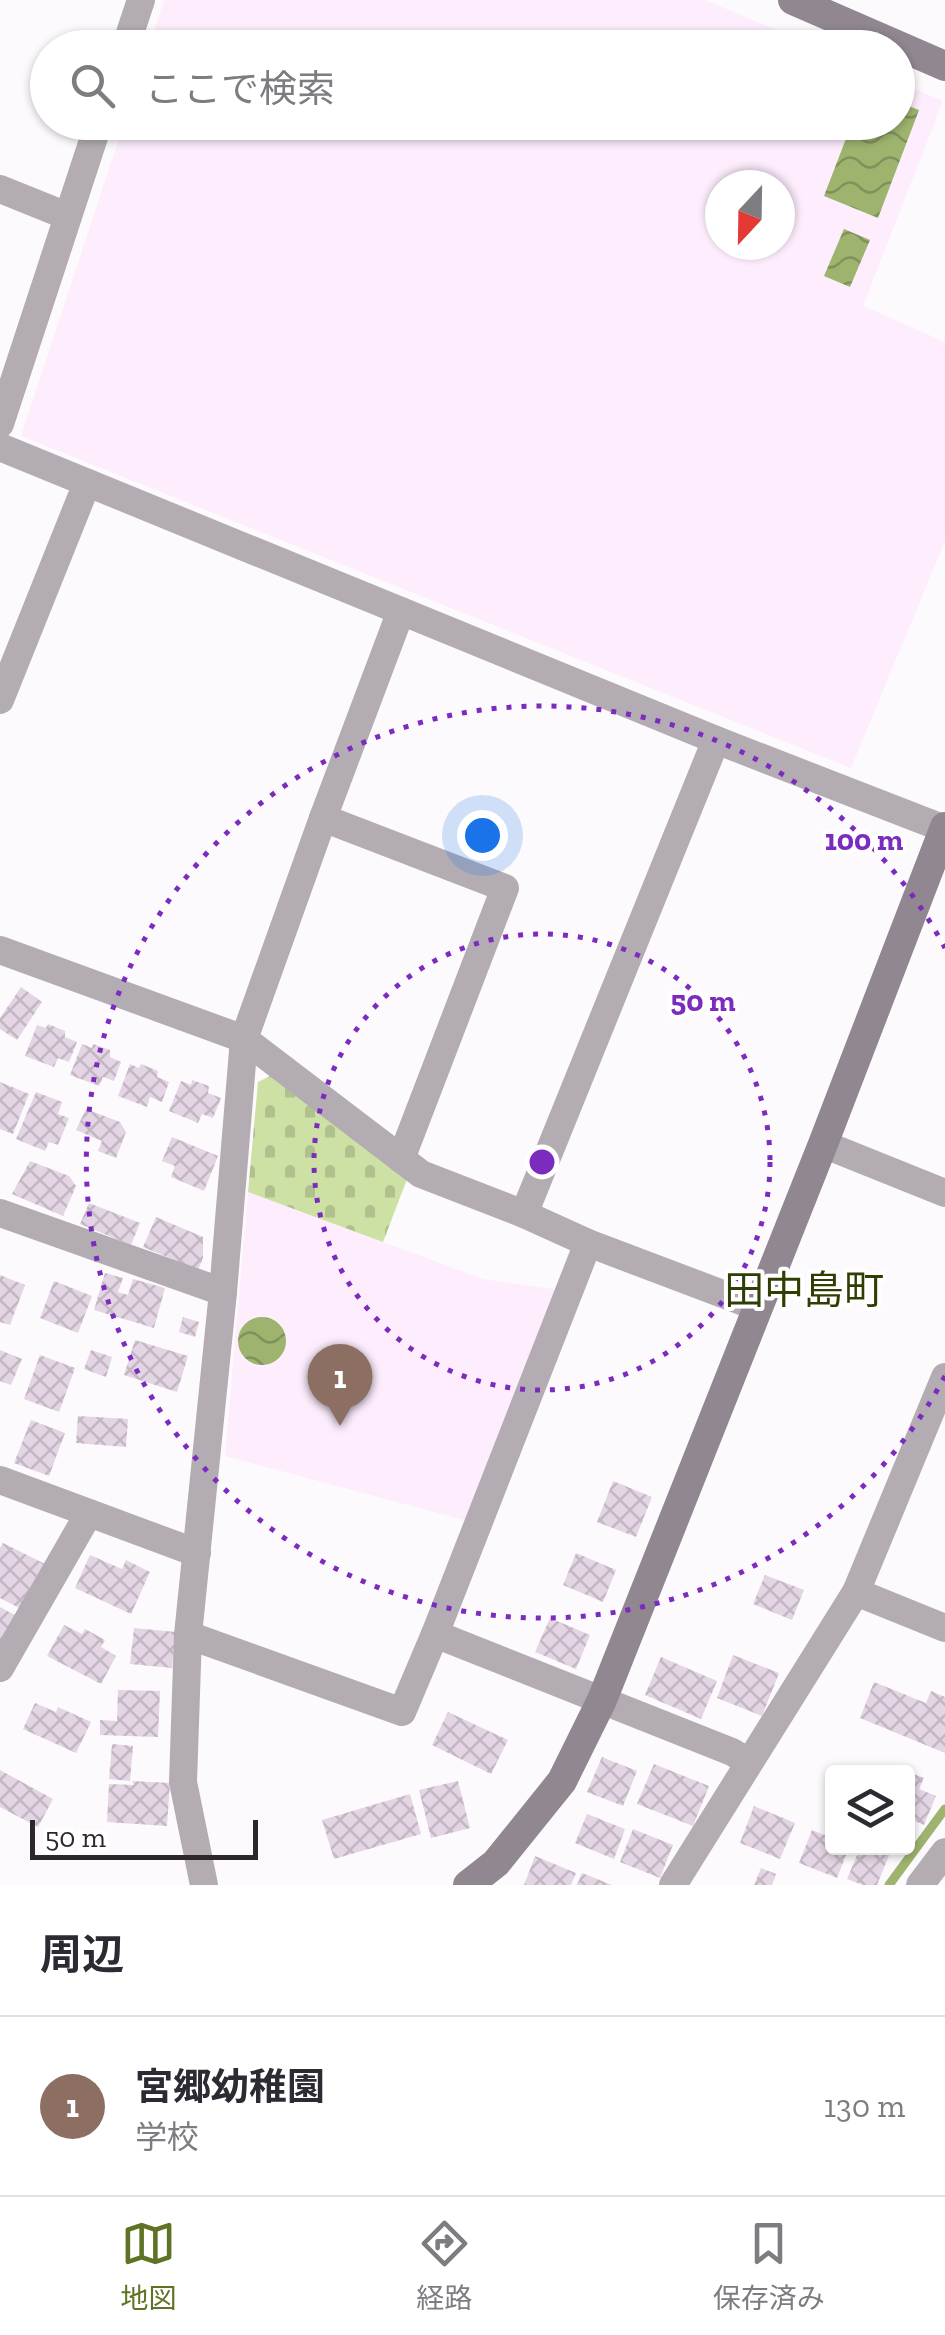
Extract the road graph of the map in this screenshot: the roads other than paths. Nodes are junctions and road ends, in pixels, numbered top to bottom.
1 (141, 0) edge
2 (793, 0) edge
3 (130, 30) edge
4 (862, 30) edge
5 (915, 53) edge
6 (945, 66) edge
7 (93, 140) edge
8 (0, 189) edge
9 (66, 216) junction
10 (0, 424) edge
11 (0, 448) edge
12 (87, 482) junction
13 (401, 611) junction
14 (0, 700) edge
15 (716, 740) junction
16 (323, 818) junction
17 (945, 828) edge
18 (0, 950) edge
19 (244, 1039) junction
20 (824, 1144) junction
21 (401, 1158) junction
22 (945, 1193) edge
23 (0, 1213) edge
24 (524, 1214) junction
25 (588, 1243) junction
26 (223, 1292) junction
27 (757, 1307) junction
28 (945, 1377) edge
29 (0, 1480) edge
30 (89, 1513) junction
31 (197, 1553) junction
32 (856, 1592) junction
33 (945, 1628) edge
34 (435, 1634) junction
35 (188, 1635) junction
36 (0, 1668) edge
37 (602, 1700) junction
38 (749, 1762) junction
39 (945, 1852) edge
40 (204, 1885) edge
41 (468, 1885) edge
42 (673, 1885) edge
43 (920, 1885) edge

1 - 3 street
2 - 4 street
5 - 6 street
7 - 9 street
8 - 9 street
9 - 10 street
11 - 12 street
12 - 13 street
12 - 14 street
13 - 15 street
13 - 16 street
15 - 17 street
15 - 24 street
16 - 19 street
16 - 21 street
17 - 20 street
18 - 19 street
19 - 21 street
19 - 26 street
20 - 22 street
20 - 27 street
21 - 24 street
23 - 26 street
24 - 25 street
25 - 27 street
25 - 34 street
26 - 31 street
27 - 37 street
28 - 32 street
29 - 30 street
30 - 31 street
30 - 36 street
31 - 35 street
32 - 33 street
32 - 38 street
34 - 35 street
34 - 37 street
35 - 40 street
37 - 38 street
37 - 41 street
38 - 42 street
39 - 43 street

